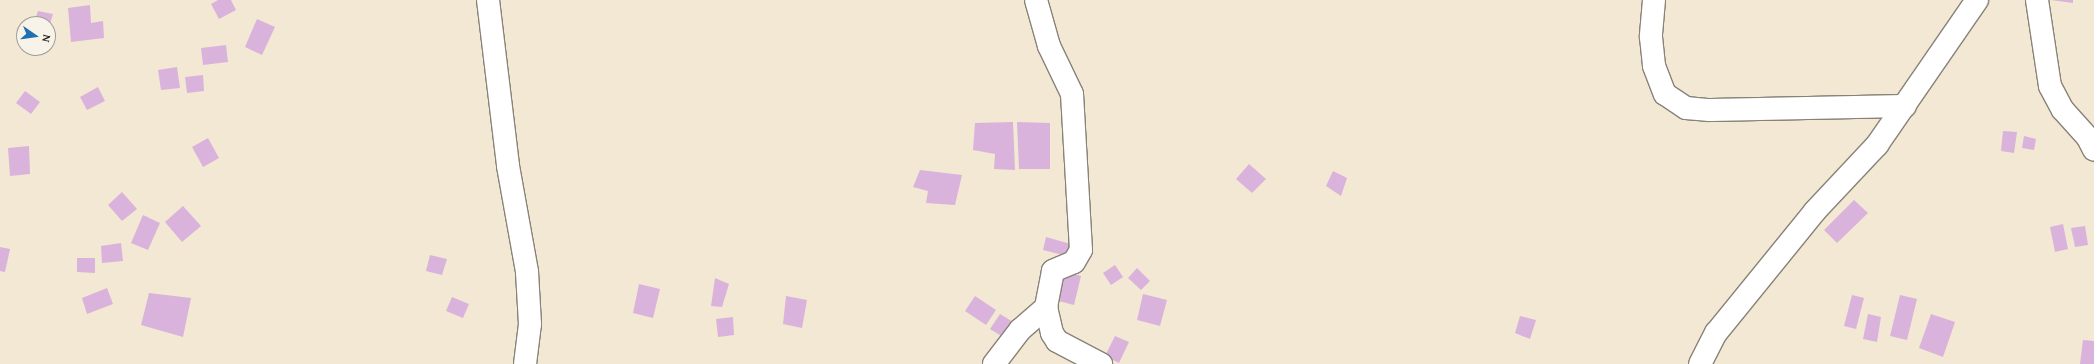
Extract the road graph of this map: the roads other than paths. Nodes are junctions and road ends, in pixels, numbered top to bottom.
1 (488, 0) edge
2 (1036, 0) edge
3 (1654, 0) edge
4 (1977, 0) edge
5 (2037, 0) edge
6 (1905, 106) junction
7 (2094, 150) edge
8 (1046, 307) junction
9 (526, 364) edge
10 (994, 364) edge
11 (1101, 364) edge
12 (1700, 364) edge

1 - 9 street
2 - 8 street
3 - 6 street
4 - 6 street
5 - 7 street
6 - 12 street
8 - 10 street
8 - 11 street

